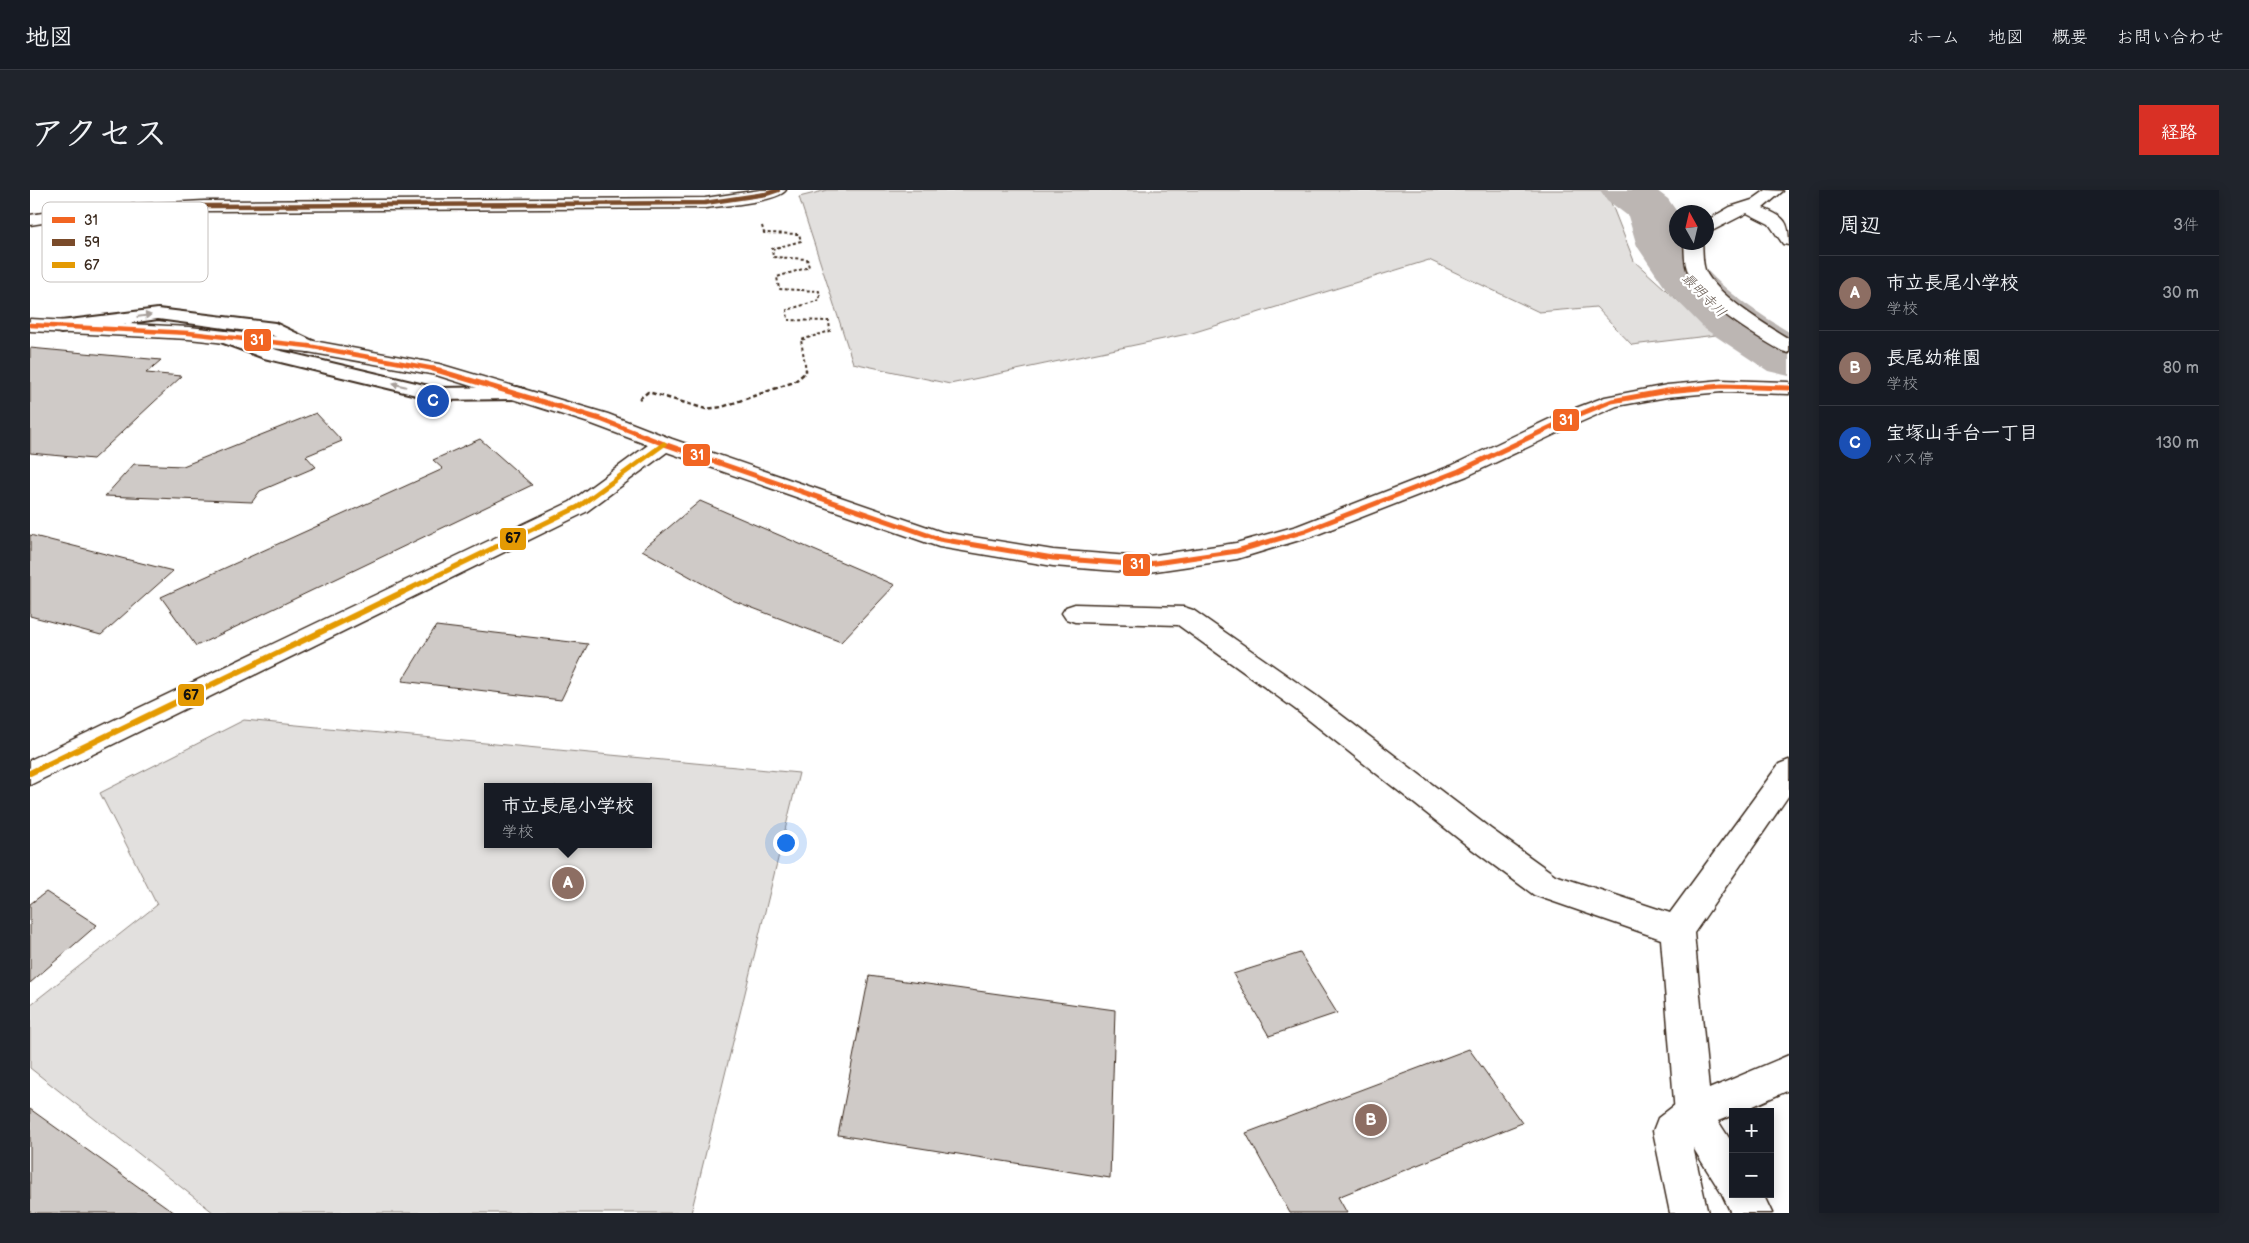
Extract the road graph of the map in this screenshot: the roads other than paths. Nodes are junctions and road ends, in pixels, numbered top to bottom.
1 (778, 190) edge
2 (1774, 190) edge
3 (1789, 196) edge
4 (208, 206) edge
5 (1748, 207) junction
6 (1714, 225) edge
7 (1789, 240) edge
8 (1694, 250) edge
9 (30, 325) edge
10 (61, 327) junction
11 (225, 337) junction
12 (308, 346) junction
13 (1789, 347) edge
14 (1789, 388) edge
15 (517, 394) junction
16 (664, 444) junction
17 (1074, 613) dead end
18 (1789, 772) edge
19 (30, 773) edge
20 (1677, 930) junction
21 (1789, 1072) edge
22 (1693, 1114) junction
23 (1729, 1173) edge
24 (1743, 1198) edge
25 (1689, 1213) edge
26 (1752, 1213) edge

1 - 4 street
2 - 3 street
2 - 5 street
5 - 6 street
5 - 7 street
8 - 13 street
9 - 10 street
10 - 11 street
10 -> 12 lane
11 - 12 street
15 -> 11 lane
12 - 15 street
14 - 16 street
15 - 16 street
16 - 19 street
17 - 20 street
18 - 20 street
20 - 22 street
21 - 22 street
22 - 23 street
22 - 25 street
24 - 26 street

